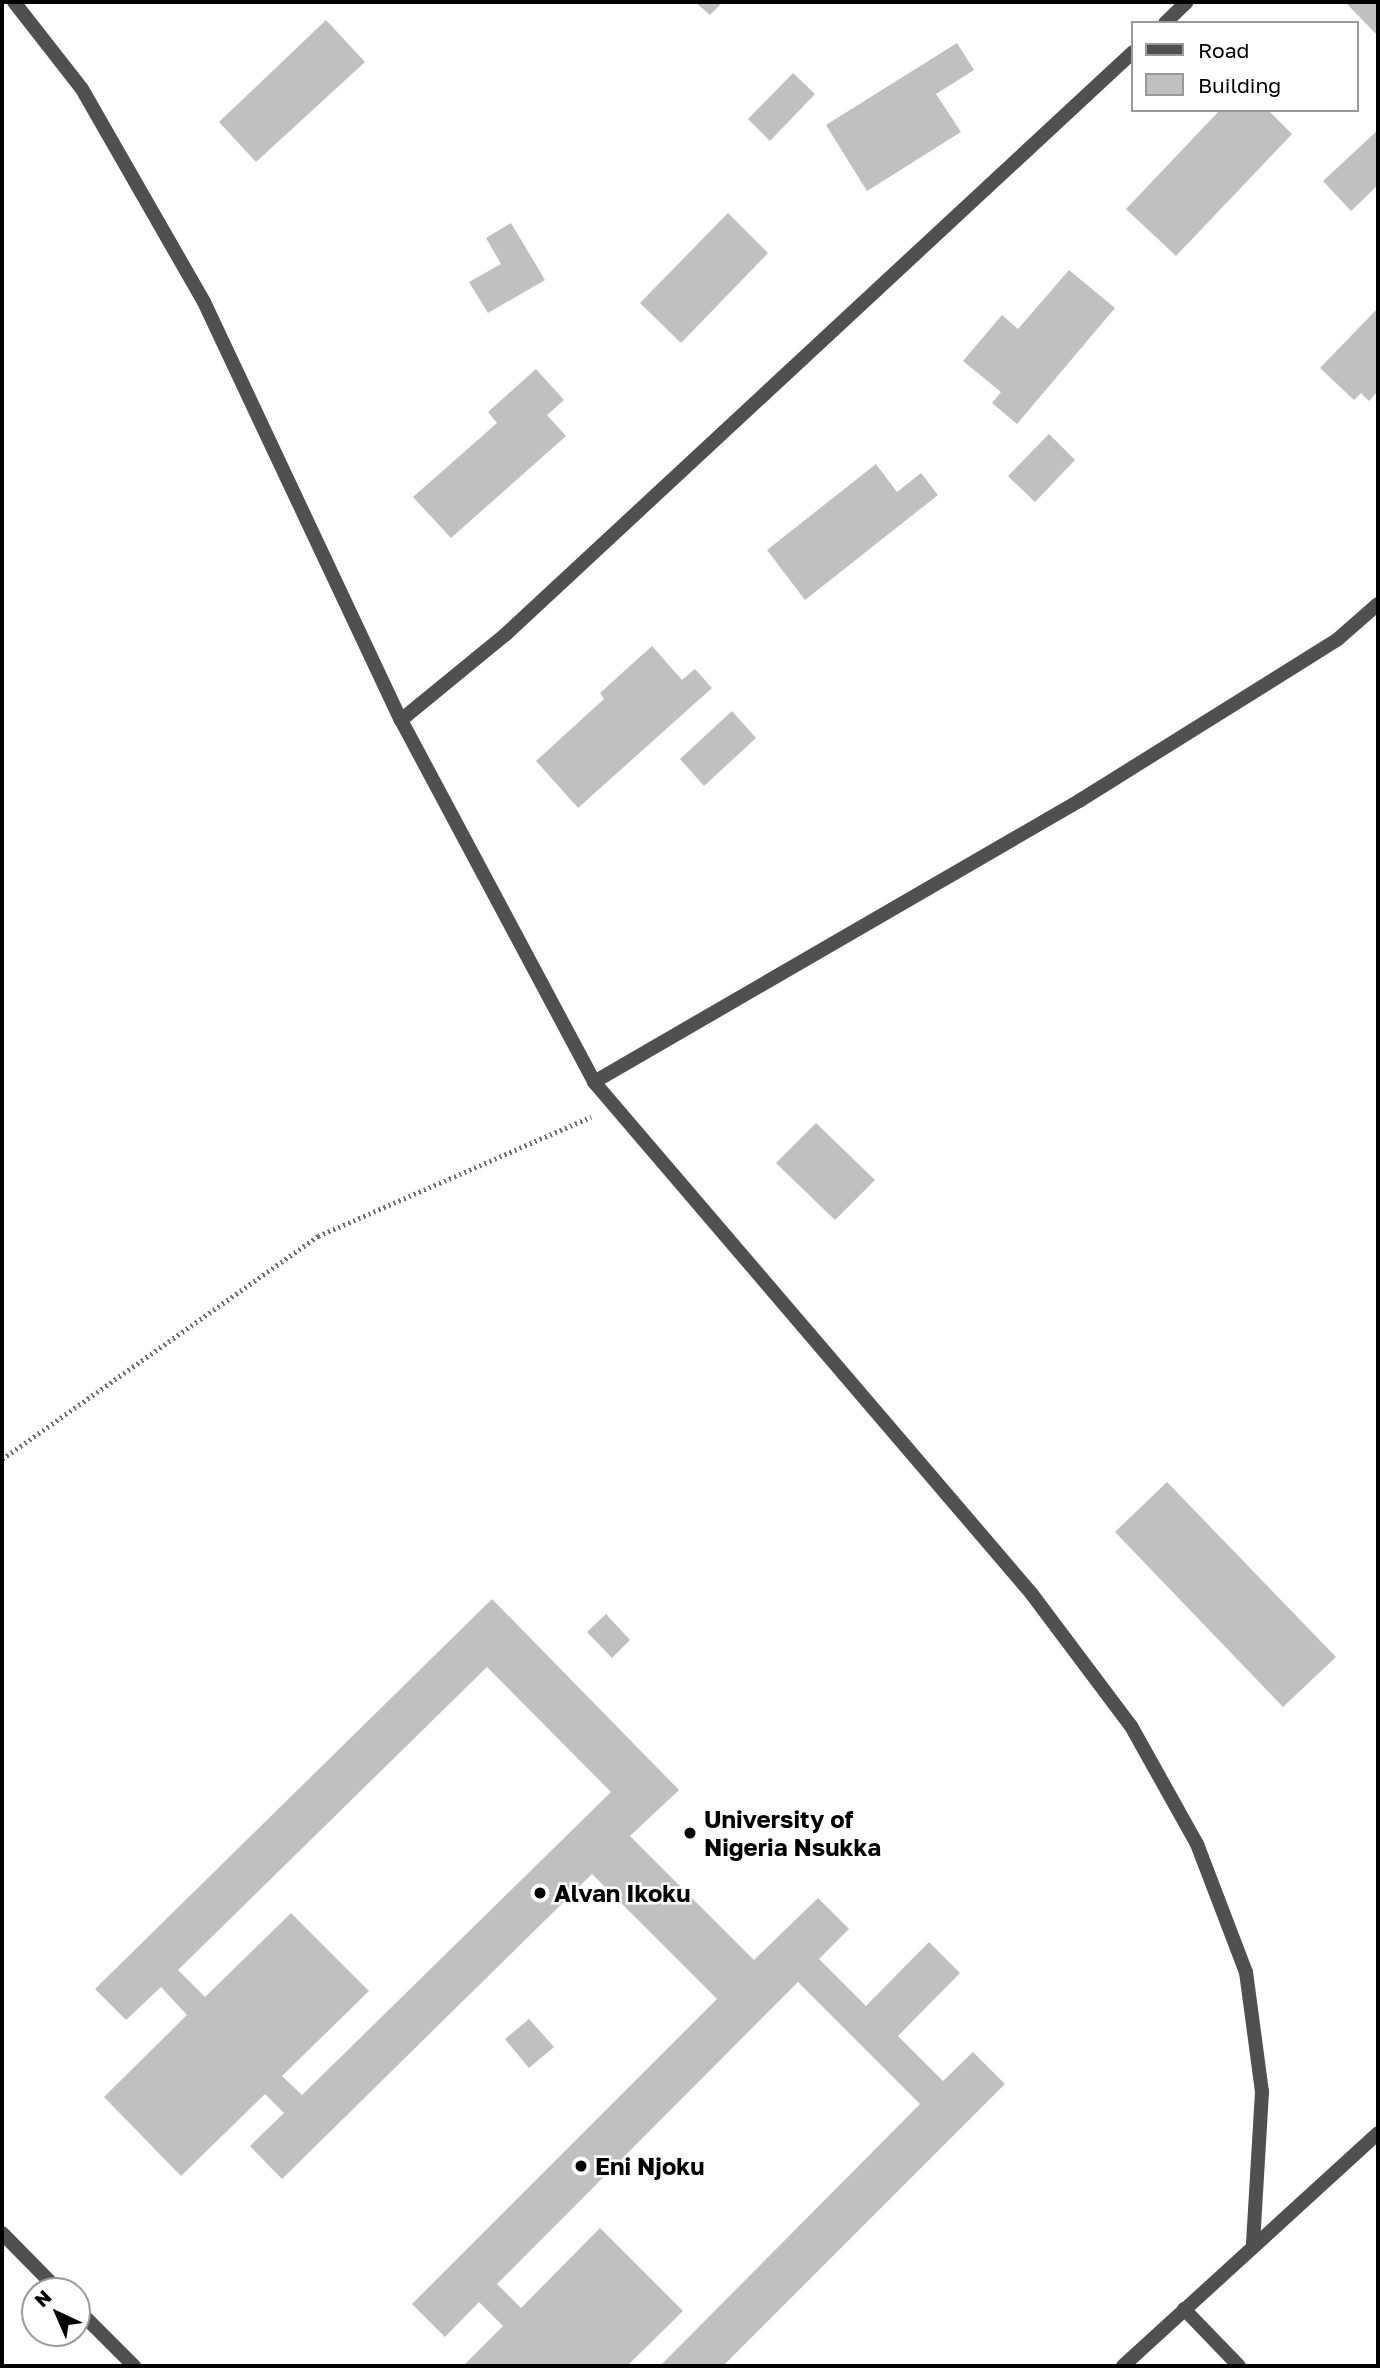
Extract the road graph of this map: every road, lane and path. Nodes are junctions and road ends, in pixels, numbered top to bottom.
1 (14, 2) edge
2 (1187, 2) edge
3 (1167, 21) edge
4 (1132, 53) edge
5 (1378, 604) edge
6 (401, 720) junction
7 (594, 1082) junction
8 (615, 1107) junction
9 (2, 1459) edge
10 (1378, 2133) edge
11 (2, 2233) edge
12 (1253, 2244) junction
13 (45, 2277) edge
14 (1184, 2309) junction
15 (91, 2323) edge
16 (134, 2366) edge
17 (1123, 2366) edge
18 (1239, 2366) edge

1 - 6 street
2 - 3 street
4 - 6 street
5 - 7 street
6 - 7 street
7 - 8 street
8 - 9 path
8 - 12 street
10 - 12 street
11 - 13 street
12 - 14 street
14 - 17 street
14 - 18 street
15 - 16 street

